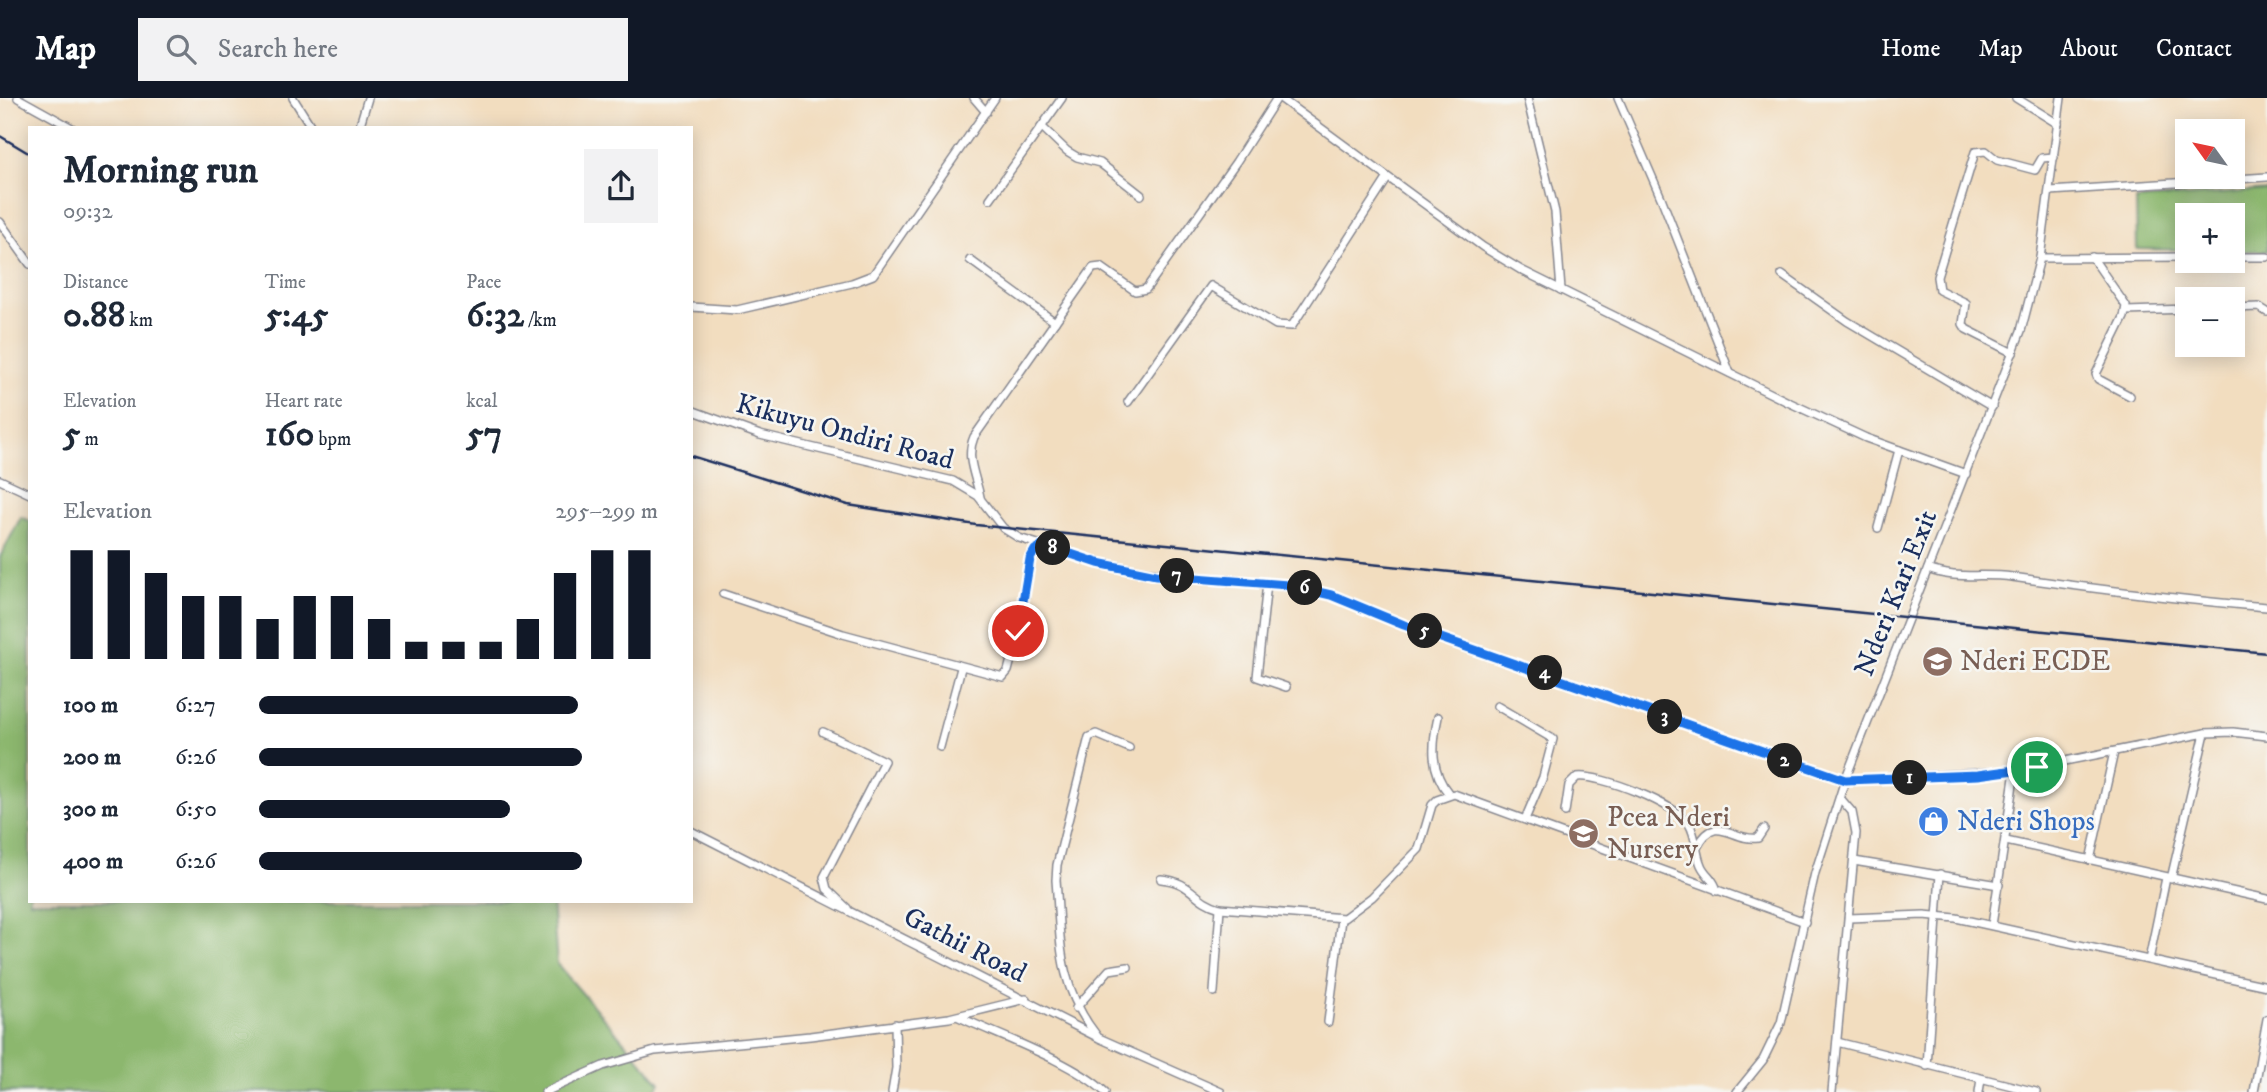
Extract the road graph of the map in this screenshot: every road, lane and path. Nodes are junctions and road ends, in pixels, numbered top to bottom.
1 (18, 98) edge
2 (293, 98) edge
3 (368, 98) edge
4 (974, 98) edge
5 (995, 98) edge
6 (1062, 98) edge
7 (1278, 98) edge
8 (1527, 98) edge
9 (1618, 98) edge
10 (2016, 98) edge
11 (2062, 98) edge
12 (986, 112) junction
13 (2058, 124) junction
14 (68, 126) edge
15 (311, 126) edge
16 (360, 126) edge
17 (1042, 127) junction
18 (2054, 157) junction
19 (2267, 177) edge
20 (1387, 179) junction
21 (2050, 191) junction
22 (1141, 195) dead end
23 (990, 199) dead end
24 (0, 222) edge
25 (2092, 257) junction
26 (2175, 257) edge
27 (2245, 257) edge
28 (2267, 257) edge
29 (2040, 258) junction
30 (970, 260) dead end
31 (28, 261) edge
32 (1782, 275) dead end
33 (1561, 290) junction
34 (693, 307) edge
35 (2245, 308) edge
36 (2175, 309) edge
37 (2126, 311) junction
38 (2267, 312) edge
39 (1055, 322) junction
40 (2013, 353) junction
41 (1730, 374) junction
42 (2130, 396) dead end
43 (1128, 402) dead end
44 (1992, 407) junction
45 (693, 411) edge
46 (1899, 450) junction
47 (1966, 474) junction
48 (0, 480) edge
49 (28, 493) edge
50 (980, 497) junction
51 (1878, 528) dead end
52 (1044, 545) junction
53 (1928, 569) junction
54 (1267, 583) junction
55 (723, 594) dead end
56 (2267, 607) edge
57 (961, 668) junction
58 (1286, 687) dead end
59 (1497, 706) dead end
60 (1438, 717) dead end
61 (823, 732) dead end
62 (2205, 733) junction
63 (2267, 736) edge
64 (940, 747) dead end
65 (1129, 748) dead end
66 (2114, 752) junction
67 (2015, 771) junction
68 (1845, 780) junction
69 (1449, 794) junction
70 (1840, 798) junction
71 (1565, 812) dead end
72 (1526, 817) junction
73 (1764, 829) dead end
74 (693, 832) edge
75 (2006, 841) junction
76 (1698, 847) junction
77 (2090, 859) junction
78 (1854, 861) junction
79 (1940, 874) junction
80 (2169, 878) junction
81 (1161, 879) dead end
82 (1999, 885) junction
83 (1717, 891) junction
84 (2267, 899) edge
85 (1220, 908) junction
86 (850, 911) junction
87 (1936, 915) junction
88 (1849, 918) junction
89 (1341, 919) junction
90 (1805, 922) junction
91 (1992, 925) junction
92 (2149, 960) junction
93 (1128, 967) dead end
94 (2267, 986) edge
95 (1214, 992) dead end
96 (1026, 999) junction
97 (1076, 1008) junction
98 (958, 1017) junction
99 (2267, 1019) edge
100 (1328, 1022) dead end
101 (895, 1024) junction
102 (1099, 1038) junction
103 (1837, 1042) junction
104 (1927, 1066) junction
105 (1981, 1079) junction
106 (545, 1092) edge
107 (892, 1092) edge
108 (1105, 1092) edge
109 (1221, 1092) edge
110 (1737, 1092) edge
111 (1832, 1092) edge
112 (1979, 1092) edge
113 (2036, 1092) edge
114 (2254, 1092) edge

1 - 14 street
2 - 15 street
3 - 16 street
4 - 12 street
5 - 12 street
6 - 17 street
7 - 20 street
7 - 39 street
8 - 33 street
9 - 41 street
10 - 13 street
11 - 13 street, Nderi Kari Exit
12 - 34 street
13 - 18 street, Nderi Kari Exit
17 - 22 street
17 - 23 street
18 - 21 street, Nderi Kari Exit
18 - 40 street
19 - 21 street
20 - 33 street
20 - 43 street
21 - 29 street, Nderi Kari Exit
24 - 31 street
25 - 26 street
25 - 29 street
25 - 37 street
27 - 28 street
29 - 40 street, Nderi Kari Exit
30 - 39 street
32 - 44 street
33 - 41 street
35 - 38 street
36 - 37 street
37 - 42 street
39 - 50 street
40 - 44 street, Nderi Kari Exit
41 - 46 street
44 - 47 street, Nderi Kari Exit
45 - 50 street, Kikuyu Ondiri Road
46 - 47 street
46 - 51 street
47 - 53 street, Nderi Kari Exit
48 - 49 street
50 - 52 street, Kikuyu Ondiri Road
52 - 54 street, Kikuyu Ondiri Road
52 - 57 street
53 - 56 street
53 - 68 street, Nderi Kari Exit
54 - 58 street
54 - 68 street, Kikuyu Ondiri Road
55 - 57 street
57 - 64 street
59 - 72 street
60 - 69 street
61 - 86 street
62 - 63 street, Kikuyu Ondiri Road
62 - 66 street, Kikuyu Ondiri Road
62 - 80 street
65 - 97 street
66 - 67 street, Kikuyu Ondiri Road
66 - 77 street
67 - 68 street, Kikuyu Ondiri Road
67 - 75 street
68 - 70 street, Nderi Kari Exit
69 - 72 street
69 - 89 street
70 - 78 street
70 - 90 street, Nderi Kari Exit
71 - 76 street
72 - 83 street
73 - 76 street
74 - 86 street, Gathii Road
75 - 77 street
75 - 82 street
76 - 83 street
77 - 80 street
78 - 79 street
78 - 88 street
79 - 82 street
79 - 87 street
80 - 84 street
80 - 92 street
81 - 85 street
82 - 91 street
83 - 90 street
85 - 89 street
85 - 95 street
86 - 96 street, Gathii Road
87 - 88 street
87 - 91 street
87 - 104 street
88 - 103 street
89 - 100 street
90 - 110 street, Nderi Kari Exit
91 - 92 street
92 - 94 street
93 - 97 street
96 - 98 street
96 - 102 street, Gathii Road
97 - 102 street
98 - 101 street
98 - 108 street
99 - 114 street
101 - 106 street
101 - 107 street
102 - 109 street, Gathii Road
103 - 104 street
103 - 111 street
104 - 105 street
105 - 112 street
105 - 113 street

